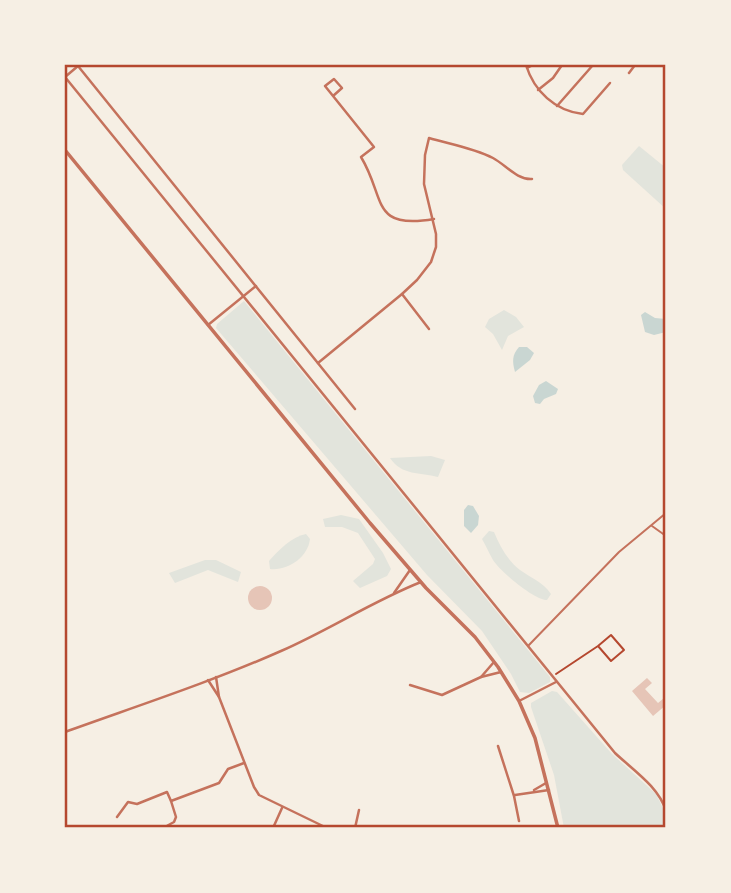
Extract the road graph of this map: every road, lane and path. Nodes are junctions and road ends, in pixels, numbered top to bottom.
1 (533, 65) edge
2 (562, 65) edge
3 (593, 65) edge
4 (635, 65) edge
5 (526, 67) edge
6 (629, 73) dead end
7 (65, 77) edge
8 (610, 83) dead end
9 (538, 90) junction
10 (333, 96) junction
11 (558, 106) junction
12 (65, 149) edge
13 (532, 178) dead end
14 (434, 219) junction
15 (256, 286) junction
16 (402, 294) junction
17 (244, 297) junction
18 (208, 325) junction
19 (429, 329) dead end
20 (318, 363) junction
21 (355, 409) dead end
22 (666, 513) edge
23 (651, 526) junction
24 (666, 536) edge
25 (410, 570) junction
26 (421, 582) junction
27 (394, 593) junction
28 (598, 646) junction
29 (528, 647) junction
30 (494, 662) junction
31 (501, 672) junction
32 (216, 677) junction
33 (481, 677) junction
34 (552, 677) junction
35 (208, 680) junction
36 (556, 682) junction
37 (410, 685) dead end
38 (219, 696) junction
39 (519, 701) junction
40 (65, 732) edge
41 (498, 746) dead end
42 (244, 763) junction
43 (548, 782) junction
44 (549, 790) junction
45 (531, 791) junction
46 (514, 796) junction
47 (171, 801) junction
48 (282, 808) junction
49 (359, 810) dead end
50 (666, 811) edge
51 (117, 817) dead end
52 (519, 821) dead end
53 (163, 828) edge
54 (273, 828) edge
55 (327, 828) edge
56 (355, 828) edge
57 (558, 828) edge

1 - 5 street
2 - 9 street
3 - 11 street
4 - 6 street
5 - 9 street
7 - 15 street
7 - 17 street
8 - 11 street
9 - 11 street
10 - 10 street
10 - 14 street
12 - 18 street
13 - 14 street
14 - 16 street
15 - 17 street
15 - 20 street
16 - 19 street
16 - 20 street
17 - 18 street
17 - 29 street
18 - 25 street
20 - 21 street
22 - 23 lane
23 - 24 lane
23 - 29 lane
25 - 26 street
25 - 27 street
26 - 27 street
26 - 30 street
27 - 32 street
28 - 28 path
28 - 34 path
29 - 34 street
30 - 31 street
30 - 33 street
31 - 33 street
31 - 39 street
32 - 35 street
32 - 38 street
33 - 37 street
34 - 36 street
35 - 38 street
35 - 40 street
36 - 39 street
36 - 50 street
38 - 42 street
39 - 43 street
41 - 46 street
42 - 47 street
42 - 48 street
43 - 44 street
43 - 45 street
44 - 45 street
44 - 57 street
45 - 46 street
46 - 52 street
47 - 51 street
47 - 53 street
48 - 54 street
48 - 55 street
49 - 56 street

